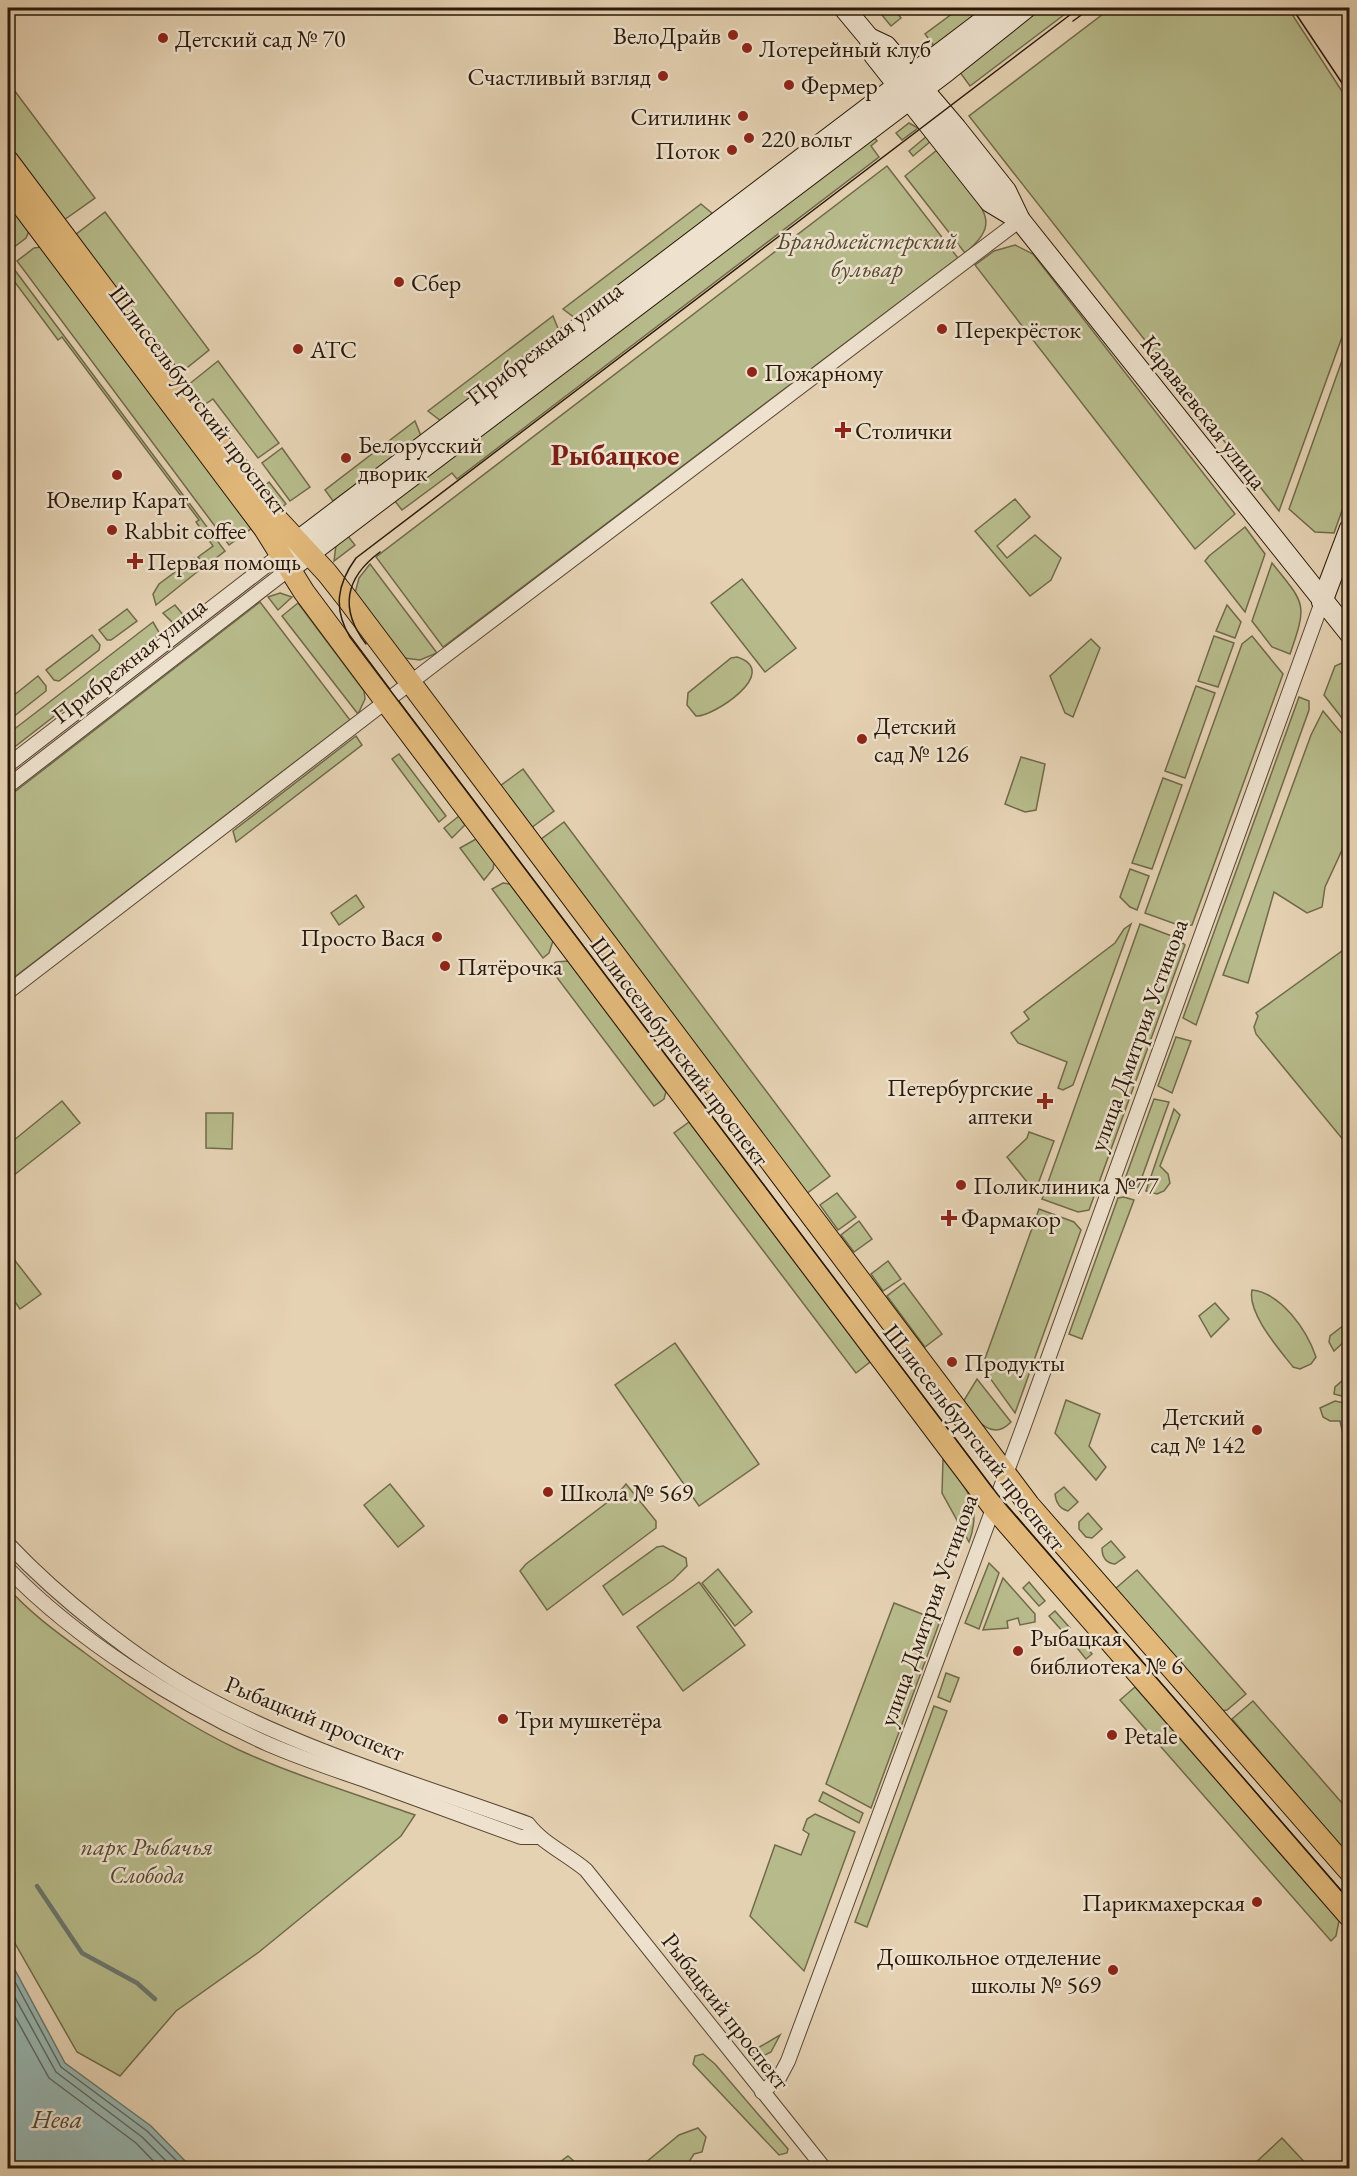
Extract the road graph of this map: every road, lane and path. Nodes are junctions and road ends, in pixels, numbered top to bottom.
1 (844, 8) edge
2 (1000, 8) edge
3 (1026, 8) edge
4 (910, 87) junction
5 (8, 160) edge
6 (8, 187) edge
7 (1020, 220) junction
8 (1350, 528) edge
9 (303, 547) junction
10 (285, 562) junction
11 (1322, 602) junction
12 (1350, 634) edge
13 (410, 683) junction
14 (386, 702) junction
15 (8, 765) edge
16 (8, 786) edge
17 (8, 992) edge
18 (1006, 1474) junction
19 (993, 1507) junction
20 (8, 1544) edge
21 (8, 1569) edge
22 (435, 1790) junction
23 (430, 1804) junction
24 (537, 1837) junction
25 (1350, 1872) edge
26 (1350, 1917) edge
27 (762, 2092) junction
28 (824, 2169) edge

1 - 4 street, Караваевская улица
2 - 4 street, Прибрежная улица
3 - 4 street, Прибрежная улица
4 - 7 street, Караваевская улица
4 - 9 street, Прибрежная улица
5 - 9 main road, Шлиссельбургский проспект
6 - 10 main road, Шлиссельбургский проспект
7 - 11 street, Караваевская улица
7 - 13 street
8 - 11 street, улица Дмитрия Устинова
9 - 10 street, Прибрежная улица
9 - 13 main road, Шлиссельбургский проспект
10 - 14 main road, Шлиссельбургский проспект
10 - 15 street, Прибрежная улица
10 - 16 street, Прибрежная улица
11 - 12 street, Караваевская улица
11 - 18 street, улица Дмитрия Устинова
13 - 14 street
13 - 18 main road, Шлиссельбургский проспект
14 - 17 street
14 - 19 main road, Шлиссельбургский проспект
18 - 19 street, улица Дмитрия Устинова
18 - 25 main road, Шлиссельбургский проспект
19 - 26 main road, Шлиссельбургский проспект
19 - 27 street, улица Дмитрия Устинова
20 - 22 street, Рыбацкий проспект
21 - 23 street, Рыбацкий проспект
22 - 23 street
22 - 24 street, Рыбацкий проспект
23 - 24 street, Рыбацкий проспект
24 - 27 street, Рыбацкий проспект
27 - 28 street, Рыбацкий проспект

